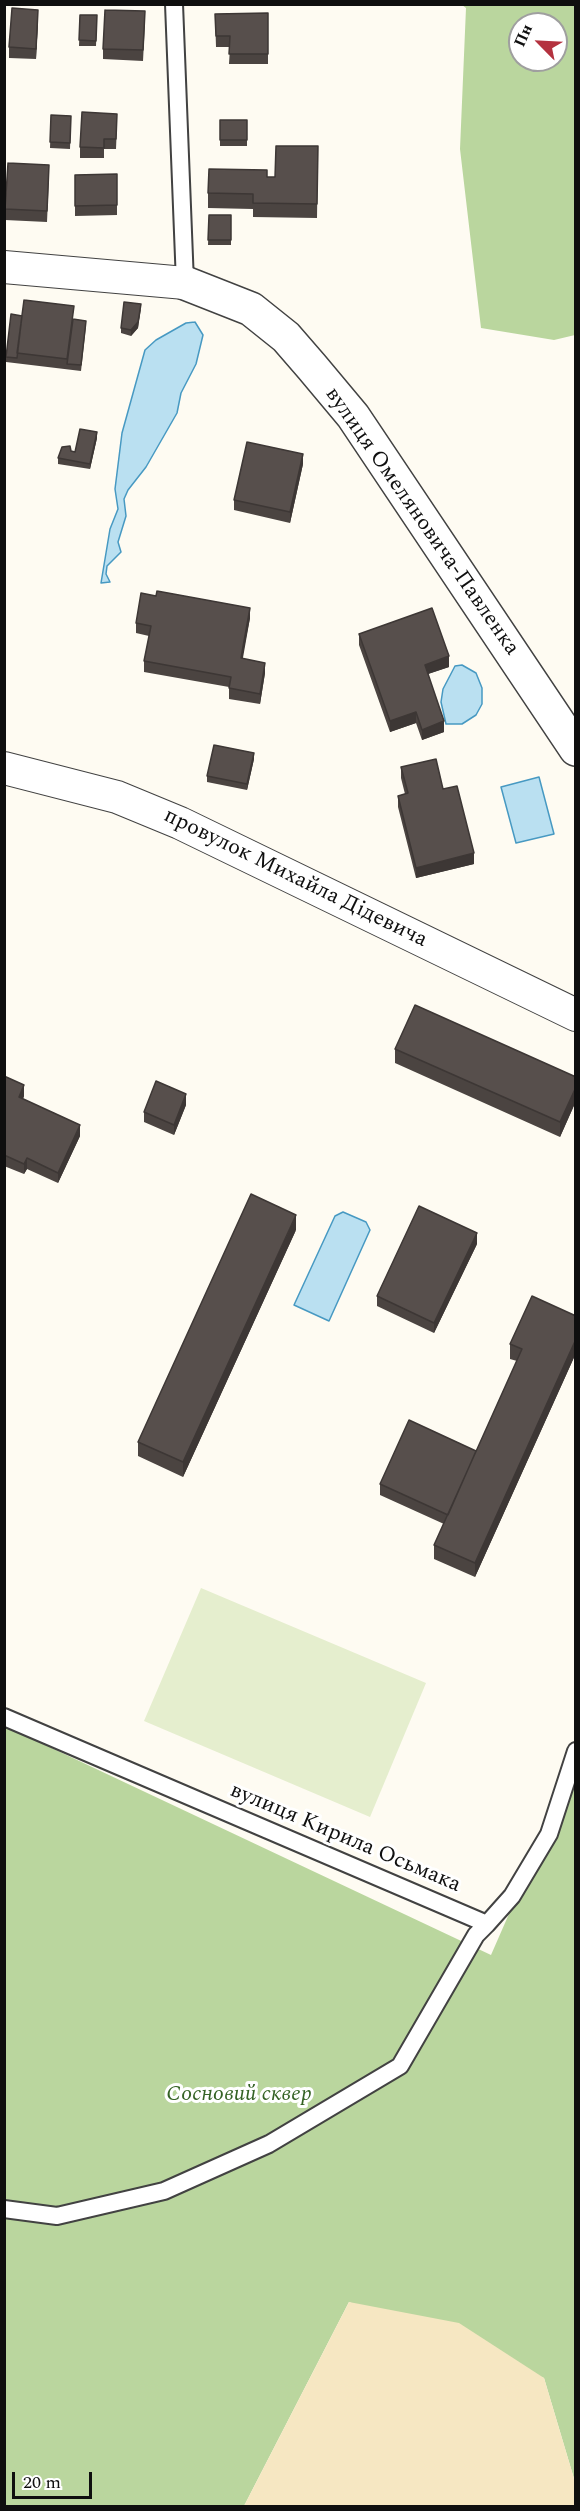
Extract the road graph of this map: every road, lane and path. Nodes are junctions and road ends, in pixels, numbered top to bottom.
1 (174, 4) edge
2 (4, 267) edge
3 (185, 283) junction
4 (576, 749) edge
5 (4, 768) edge
6 (576, 1015) edge
7 (4, 1717) edge
8 (576, 1751) edge
9 (487, 1924) junction
10 (4, 2209) edge

1 - 3 lane
2 - 3 street, вулиця Омеляновича-Павленка
3 - 4 street, вулиця Омеляновича-Павленка
5 - 6 street, провулок Михайла Дідевича
7 - 9 lane, вулиця Кирила Осьмака
8 - 9 lane
9 - 10 lane

